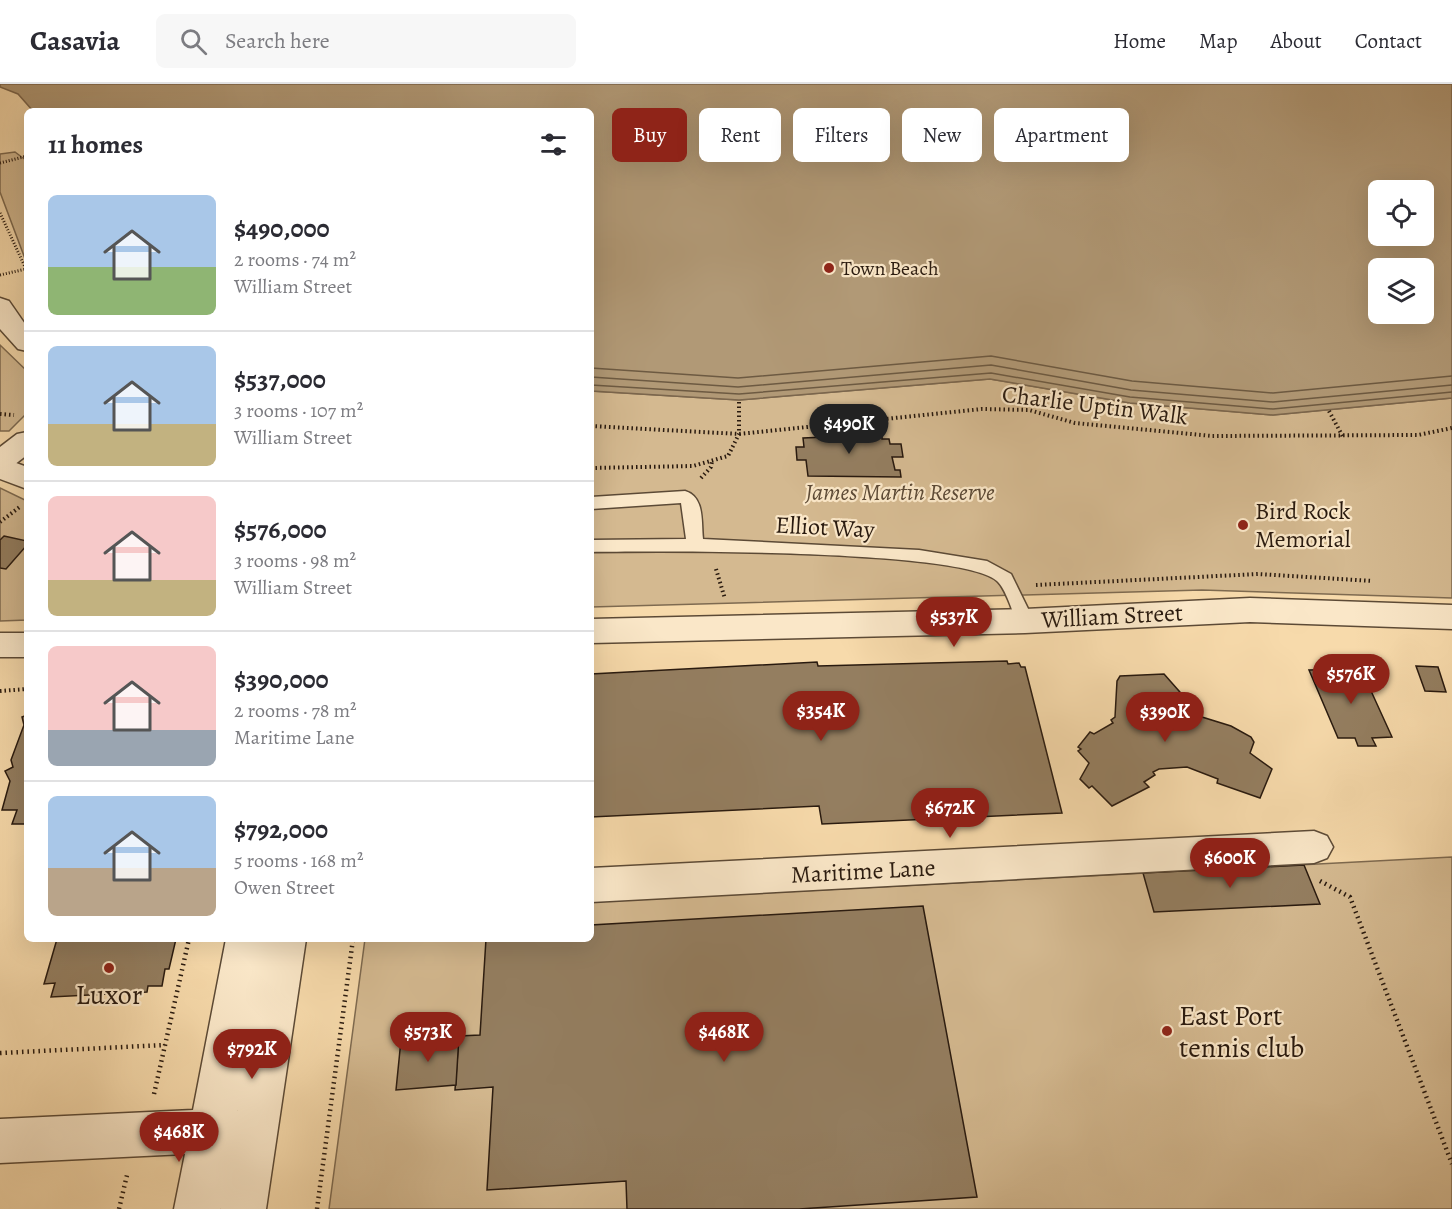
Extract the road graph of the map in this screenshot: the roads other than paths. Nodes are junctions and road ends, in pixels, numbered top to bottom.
1 (0, 306) edge
2 (24, 340) edge
3 (24, 443) edge
4 (0, 461) edge
5 (0, 467) edge
6 (24, 478) edge
7 (594, 503) edge
8 (695, 545) junction
9 (594, 546) edge
10 (1452, 617) edge
11 (1025, 621) junction
12 (594, 631) edge
13 (0, 645) edge
14 (24, 645) edge
15 (1314, 859) road end
16 (594, 885) edge
17 (245, 942) edge
18 (286, 942) edge
19 (255, 1130) junction
20 (212, 1131) junction
21 (0, 1141) edge
22 (197, 1209) edge
23 (243, 1209) edge

1 - 2 street
3 - 4 street
5 - 6 street
7 - 8 lane
8 - 9 lane, Elliot Way
8 - 11 lane, Elliot Way
10 - 11 street, William Street
11 - 12 street, William Street
13 - 14 street
15 - 16 street, Maritime Lane
17 - 20 street
18 - 19 street
19 - 20 street
19 - 23 street
20 - 21 street
20 - 22 street

